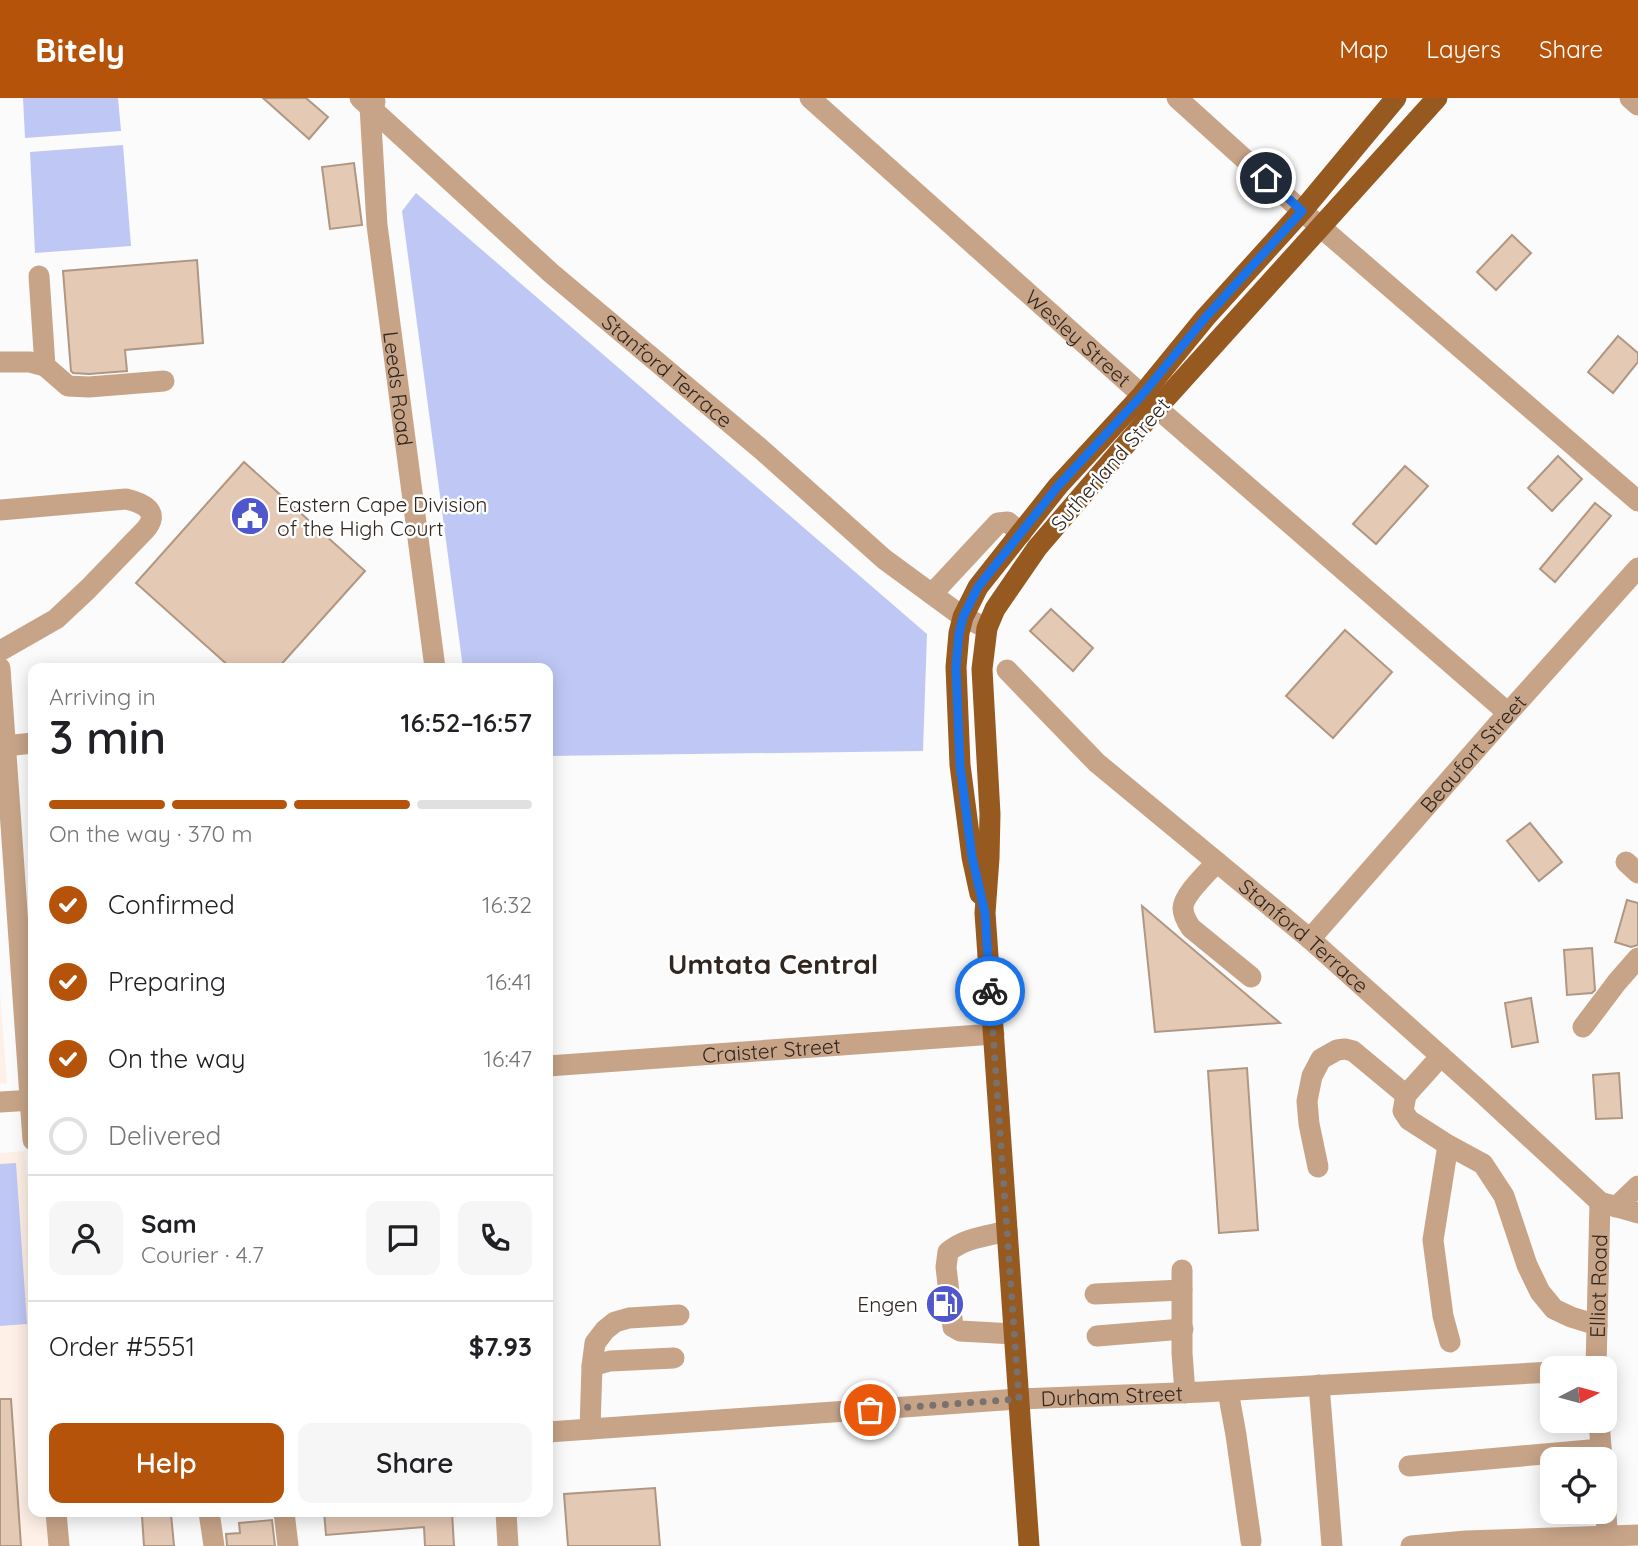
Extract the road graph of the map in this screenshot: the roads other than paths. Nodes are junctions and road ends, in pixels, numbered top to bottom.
1 (810, 98) edge
2 (1177, 98) edge
3 (1396, 98) edge
4 (1437, 98) edge
5 (1630, 98) edge
6 (370, 101) edge
7 (1638, 105) edge
8 (1302, 211) junction
9 (1322, 228) junction
10 (38, 276) dead end
11 (0, 362) edge
12 (45, 366) junction
13 (164, 381) dead end
14 (1150, 401) junction
15 (1638, 501) edge
16 (0, 510) edge
17 (1021, 534) junction
18 (1638, 568) edge
19 (932, 594) junction
20 (963, 617) junction
21 (987, 628) junction
22 (0, 651) edge
23 (434, 663) edge
24 (0, 668) edge
25 (1007, 670) dead end
26 (1508, 713) junction
27 (28, 744) edge
28 (5, 746) junction
29 (1217, 862) junction
30 (985, 913) junction
31 (1310, 939) junction
32 (1638, 958) edge
33 (1251, 977) dead end
34 (1583, 1027) dead end
35 (994, 1034) junction
36 (28, 1048) edge
37 (1441, 1056) junction
38 (553, 1066) edge
39 (1406, 1095) junction
40 (28, 1100) edge
41 (0, 1102) edge
42 (1448, 1145) junction
43 (1318, 1167) dead end
44 (1638, 1186) edge
45 (1608, 1205) junction
46 (1638, 1213) edge
47 (1007, 1231) junction
48 (1096, 1294) dead end
49 (679, 1315) dead end
50 (1597, 1325) junction
51 (1183, 1329) junction
52 (1014, 1334) junction
53 (1097, 1336) dead end
54 (1450, 1342) dead end
55 (1596, 1356) edge
56 (674, 1358) dead end
57 (592, 1366) junction
58 (1540, 1373) edge
59 (1319, 1385) junction
60 (1228, 1391) junction
61 (1185, 1393) junction
62 (1019, 1399) junction
63 (590, 1429) junction
64 (553, 1433) edge
65 (1540, 1458) edge
66 (1409, 1466) dead end
67 (56, 1517) edge
68 (210, 1517) edge
69 (285, 1517) edge
70 (506, 1517) edge
71 (1638, 1535) edge
72 (1251, 1541) dead end
73 (1608, 1541) edge
74 (59, 1546) edge
75 (214, 1546) edge
76 (288, 1546) edge
77 (508, 1546) edge
78 (1029, 1546) edge
79 (1332, 1546) edge
80 (1411, 1546) edge

1 - 14 street, Wesley Street
2 - 8 street
3 - 8 main road, Sutherland Street
4 - 9 main road, Sutherland Street
5 - 7 street
6 - 19 street, Stanford Terrace
6 - 23 street, Leeds Road
8 - 9 street
8 - 14 main road, Sutherland Street
9 - 14 main road, Sutherland Street
9 - 15 street
10 - 12 street
11 - 12 street
12 - 13 street
14 - 17 main road, Sutherland Street
14 - 21 main road, Sutherland Street
14 - 26 street, Wesley Street
16 - 22 street
17 - 19 street
17 - 20 main road, Sutherland Street
18 - 26 street, Beaufort Street
19 - 20 street, Stanford Terrace
20 - 21 street, Stanford Terrace
20 - 30 main road, Sutherland Street
21 - 30 main road, Sutherland Street
24 - 28 street
25 - 29 street, Stanford Terrace
26 - 31 street, Beaufort Street
27 - 28 street
28 - 36 street
29 - 31 street, Stanford Terrace
29 - 33 street
30 - 35 main road, Sutherland Street
31 - 37 street, Stanford Terrace
32 - 34 street
35 - 38 street, Craister Street
35 - 47 main road, Sutherland Street
37 - 39 street
37 - 45 street, Stanford Terrace
39 - 42 street
39 - 43 street
40 - 41 street
42 - 50 street
42 - 54 street
44 - 45 street
45 - 46 street
45 - 50 street, Elliot Road
47 - 52 main road, Sutherland Street
47 - 52 street
48 - 51 street
49 - 57 street
50 - 55 street, Elliot Road
51 - 53 street
51 - 61 street
52 - 62 main road, Sutherland Street
56 - 57 street
57 - 63 street
58 - 59 street, Durham Street
59 - 60 street, Durham Street
59 - 79 street
60 - 61 street, Durham Street
60 - 72 street
61 - 62 street, Durham Street
62 - 63 street, Durham Street
62 - 78 main road, Sutherland Street
63 - 64 street, Durham Street
65 - 66 street
67 - 74 street
68 - 75 street
69 - 76 street
70 - 77 street
71 - 73 street
73 - 80 street

